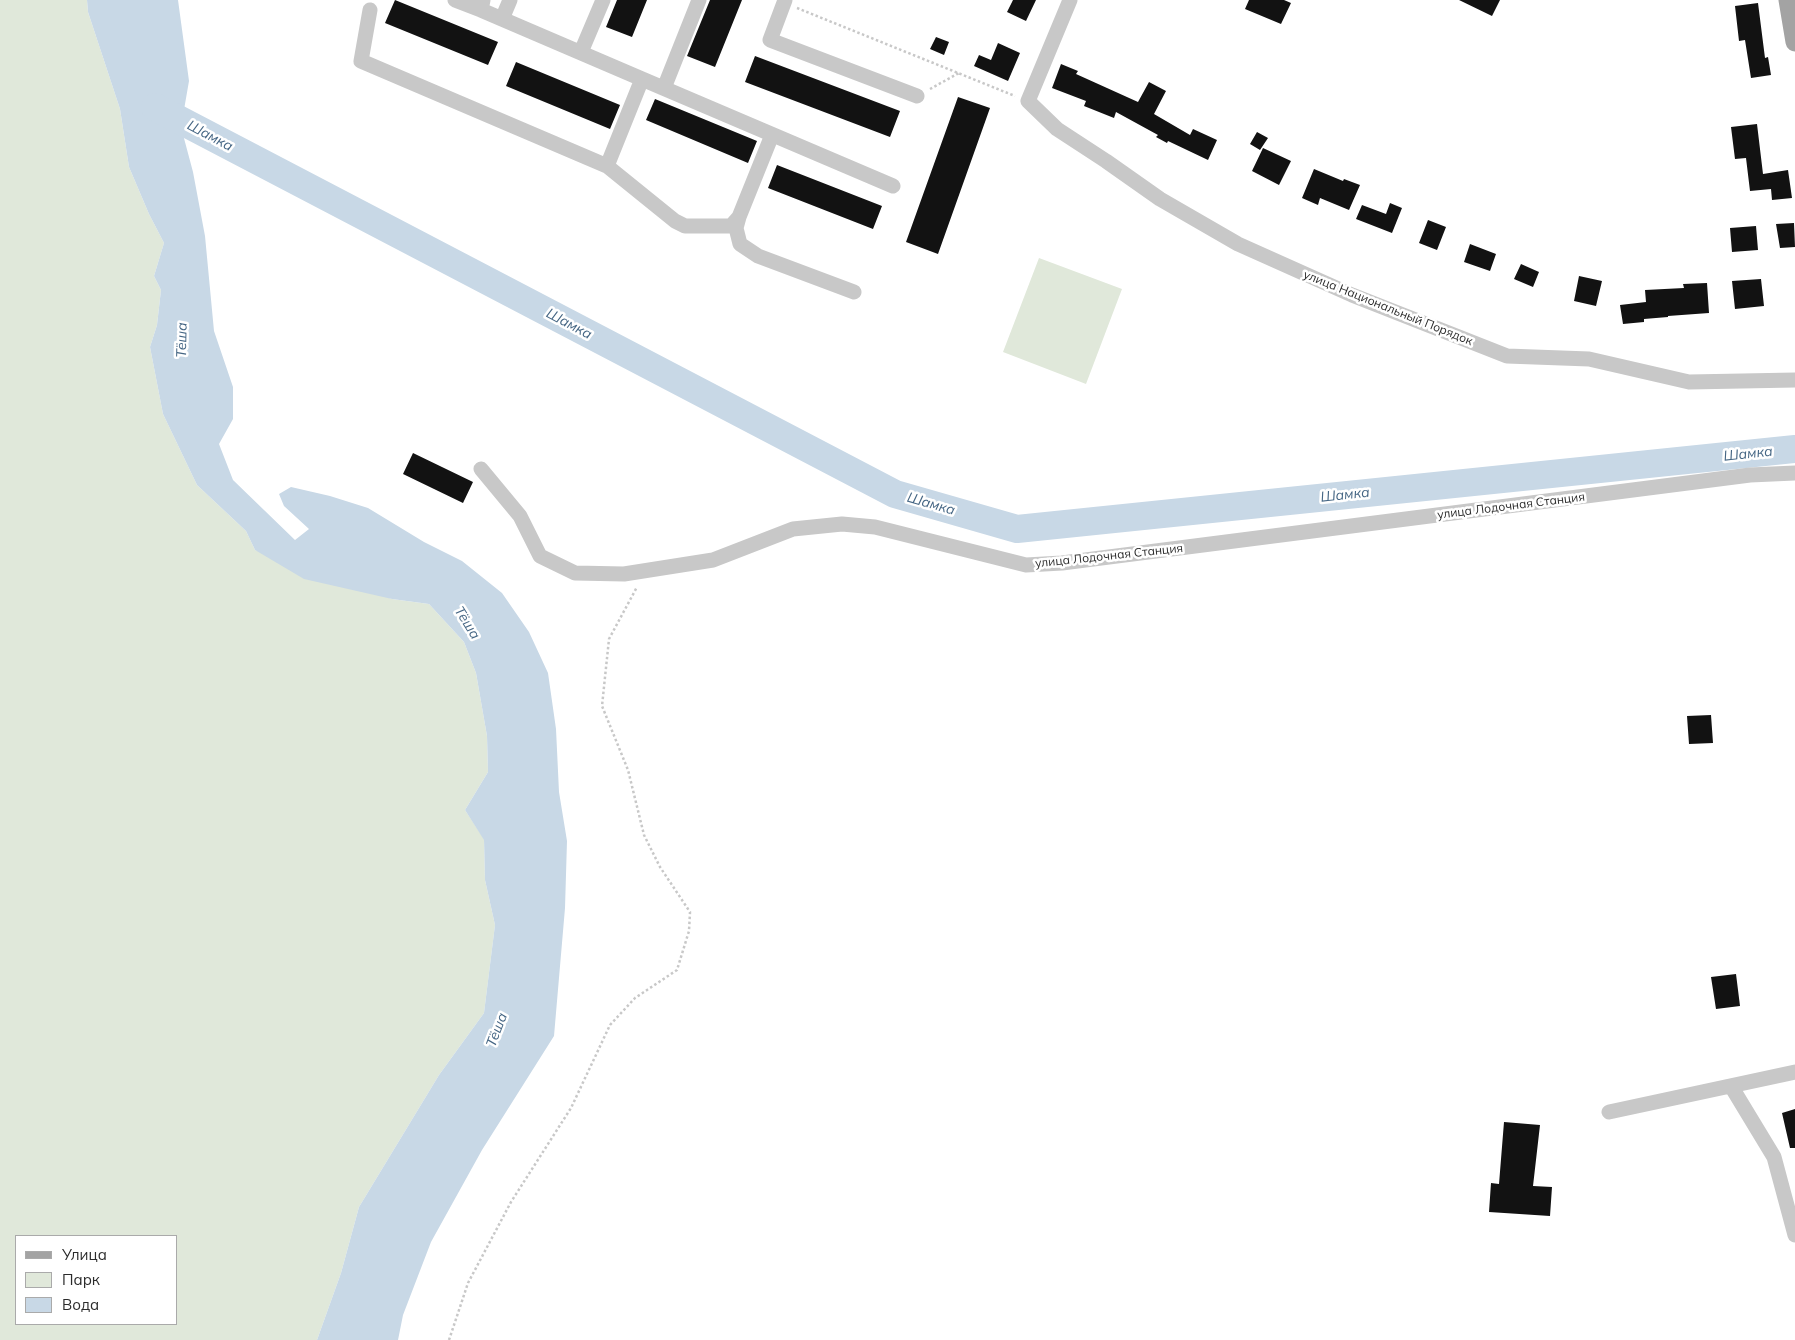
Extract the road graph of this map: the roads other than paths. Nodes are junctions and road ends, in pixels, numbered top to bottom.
1 (455, 0) edge
2 (510, 0) edge
3 (603, 0) edge
4 (699, 0) edge
5 (1070, 0) edge
6 (1788, 0) edge
7 (784, 1) edge
8 (482, 5) edge
9 (370, 10) dead end
10 (502, 19) junction
11 (1795, 42) edge
12 (582, 52) junction
13 (642, 79) junction
14 (664, 88) junction
15 (917, 96) road end
16 (772, 135) junction
17 (607, 166) junction
18 (893, 186) dead end
19 (739, 217) junction
20 (854, 292) dead end
21 (1795, 380) edge
22 (481, 469) dead end
23 (1795, 473) edge
24 (1795, 1072) edge
25 (1731, 1086) junction
26 (1609, 1112) dead end
27 (1795, 1235) edge

1 - 8 street
2 - 10 street
3 - 12 street
4 - 14 street
5 - 21 street, улица Национальный Порядок
6 - 11 main road
7 - 15 street
8 - 10 street
9 - 17 street
10 - 12 street
12 - 13 street
13 - 14 street
13 - 17 street
14 - 16 street
16 - 18 street
16 - 19 street
17 - 19 street
19 - 20 street
22 - 23 street, улица Лодочная Станция
24 - 25 street
25 - 26 street
25 - 27 street

